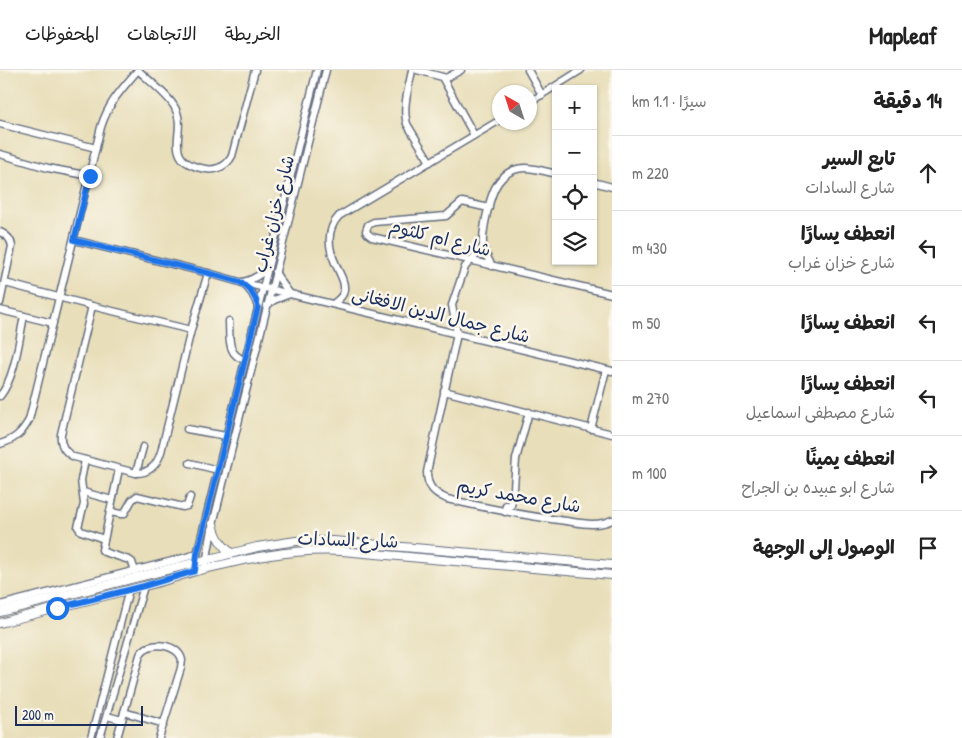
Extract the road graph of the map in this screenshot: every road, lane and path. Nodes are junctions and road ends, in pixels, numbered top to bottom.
1 (138, 70) edge
2 (255, 70) edge
3 (316, 70) edge
4 (326, 70) edge
5 (412, 70) edge
6 (417, 70) edge
7 (448, 70) edge
8 (462, 70) edge
9 (528, 70) edge
10 (581, 70) edge
11 (444, 77) junction
12 (311, 92) junction
13 (320, 94) junction
14 (542, 95) junction
15 (537, 98) edge
16 (0, 124) edge
17 (492, 125) edge
18 (474, 135) junction
19 (96, 148) junction
20 (0, 154) edge
21 (430, 162) junction
22 (552, 173) edge
23 (90, 176) junction
24 (597, 183) edge
25 (612, 187) edge
26 (488, 208) junction
27 (0, 232) edge
28 (74, 240) junction
29 (483, 247) junction
30 (471, 260) junction
31 (492, 266) junction
32 (268, 268) junction
33 (275, 272) junction
34 (208, 273) junction
35 (240, 282) junction
36 (5, 283) junction
37 (262, 288) junction
38 (271, 290) junction
39 (290, 294) junction
40 (612, 294) edge
41 (59, 298) junction
42 (0, 303) edge
43 (333, 304) junction
44 (267, 305) junction
45 (92, 306) junction
46 (258, 307) junction
47 (0, 310) edge
48 (24, 316) junction
49 (229, 321) dead end
50 (53, 323) junction
51 (192, 330) junction
52 (456, 334) junction
53 (245, 360) junction
54 (609, 371) edge
55 (444, 391) junction
56 (0, 396) edge
57 (529, 412) junction
58 (187, 429) dead end
59 (591, 429) junction
60 (612, 434) edge
61 (226, 436) junction
62 (0, 444) edge
63 (143, 447) dead end
64 (85, 460) junction
65 (190, 463) dead end
66 (119, 469) junction
67 (218, 470) junction
68 (136, 473) junction
69 (83, 492) junction
70 (190, 497) dead end
71 (112, 500) junction
72 (110, 512) junction
73 (505, 512) junction
74 (612, 520) edge
75 (213, 524) junction
76 (104, 539) junction
77 (232, 553) junction
78 (196, 558) junction
79 (206, 559) junction
80 (612, 565) edge
81 (205, 569) junction
82 (135, 571) junction
83 (195, 571) junction
84 (612, 575) edge
85 (144, 586) junction
86 (129, 589) junction
87 (0, 605) edge
88 (0, 612) edge
89 (0, 623) edge
90 (124, 712) junction
91 (107, 716) junction
92 (122, 720) junction
93 (164, 724) junction
94 (91, 738) edge
95 (100, 738) edge
96 (117, 738) edge
97 (159, 738) edge

1 - 2 street
1 - 19 street
3 - 12 street, شارع خزان غراب
4 - 13 street, شارع خزان غراب
5 - 21 street
6 - 11 street
7 - 11 street
8 - 11 street
9 - 14 street
10 - 14 street
11 - 18 street
12 - 13 street
12 - 32 street, شارع خزان غراب
13 - 33 street, شارع خزان غراب
14 - 15 street
16 - 19 street
17 - 18 street
18 - 21 street
19 - 23 street
20 - 23 street
21 - 43 street
22 - 26 street
23 - 28 street
24 - 25 street
26 - 29 street
26 - 30 street, شارع ام كلثوم
27 - 36 street
28 - 34 street, شارع جمال الدين الافغانى
28 - 41 street
29 - 30 street, شارع محمد كريم
29 - 31 street
30 - 31 street, شارع ام كلثوم
30 - 52 street, شارع محمد كريم
31 - 40 street, شارع ام كلثوم
32 - 35 street
32 - 37 street, شارع خزان غراب
33 - 38 street, شارع خزان غراب
33 - 39 street
34 - 35 street, شارع جمال الدين الافغانى
34 - 51 street
35 - 37 street, شارع جمال الدين الافغانى
35 - 46 street
36 - 41 street
36 - 42 street
37 - 38 street, شارع جمال الدين الافغانى
37 - 46 street, شارع خزان غراب
38 - 39 street, شارع جمال الدين الافغانى
38 - 44 street, شارع خزان غراب
39 - 43 street, شارع جمال الدين الافغانى
39 - 44 street
41 - 45 street
41 - 50 street
43 - 52 street, شارع جمال الدين الافغانى
44 - 75 street, شارع خزان غراب
45 - 51 street
45 - 64 street
46 - 53 street, شارع خزان غراب
47 - 48 street
48 - 50 street
48 - 56 street
49 - 53 street
50 - 62 street
51 - 68 street
52 - 54 street, شارع جمال الدين الافغانى
52 - 55 street, شارع محمد كريم
53 - 61 street, شارع خزان غراب
54 - 59 street
55 - 57 street
55 - 73 street, شارع محمد كريم
57 - 59 street
57 - 73 street
58 - 61 street
59 - 60 street
61 - 67 street, شارع خزان غراب
63 - 68 street
64 - 66 street
64 - 69 street
65 - 67 street
66 - 68 street
66 - 71 street
67 - 78 street, شارع خزان غراب
69 - 71 street
69 - 76 street
70 - 72 street
71 - 72 street
72 - 76 street
73 - 74 street, شارع محمد كريم
75 - 77 main road
75 - 79 street, شارع خزان غراب
76 - 82 street
77 - 79 main road, شارع السادات
77 - 80 main road, شارع السادات
78 - 79 main road, شارع السادات
78 - 82 street
78 - 83 street, شارع خزان غراب
78 - 88 main road, شارع السادات
79 - 81 street, شارع خزان غراب
81 - 83 main road, شارع السادات
81 - 84 main road, شارع السادات
82 - 87 street
83 - 85 main road, شارع السادات
85 - 86 main road, شارع السادات
85 - 91 street
86 - 89 main road, شارع السادات
86 - 94 street
90 - 92 street
90 - 93 street
90 - 93 street
91 - 92 street
91 - 95 street
92 - 96 street
93 - 97 street

